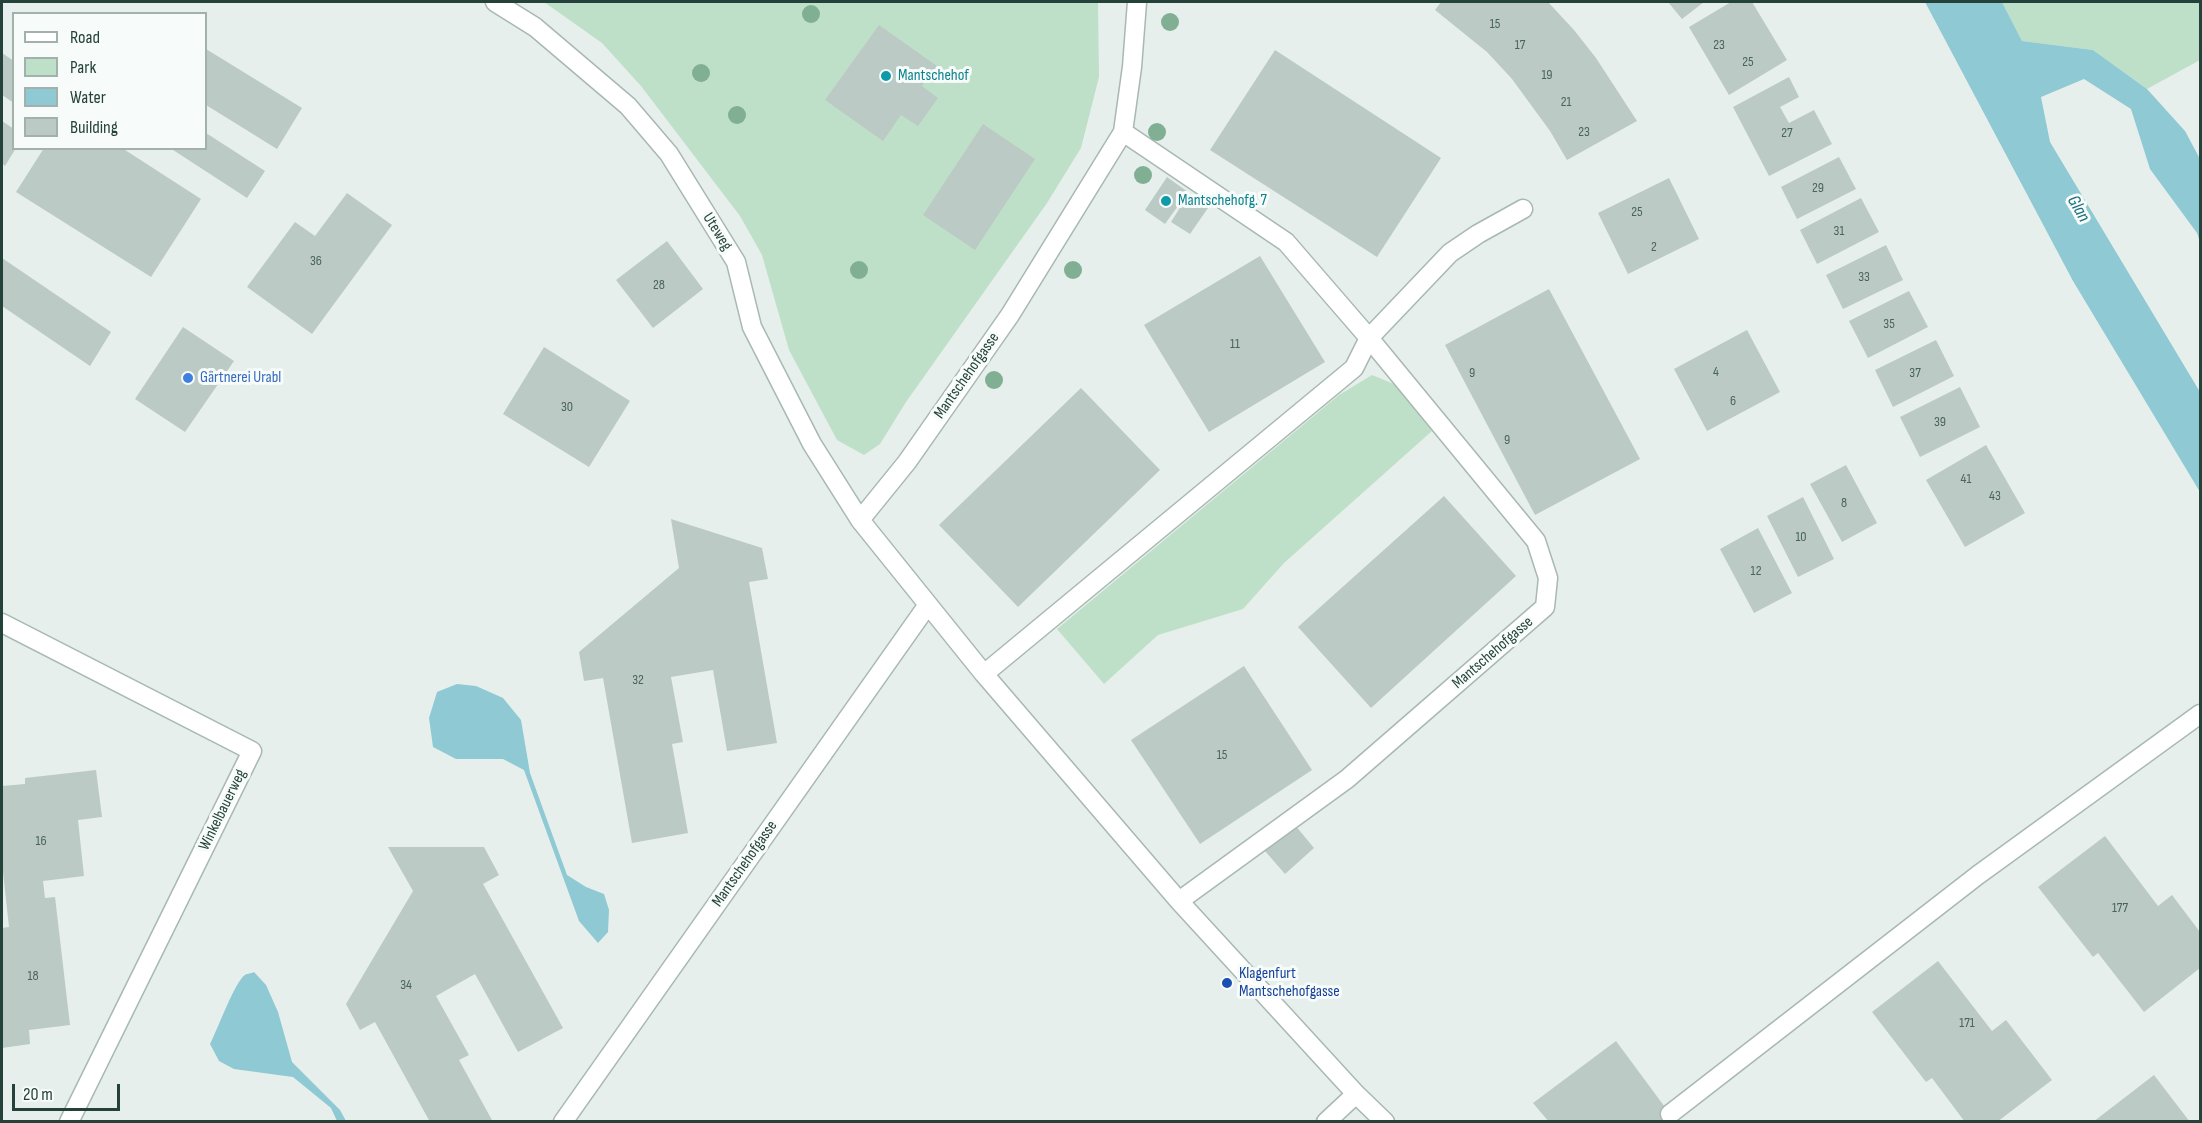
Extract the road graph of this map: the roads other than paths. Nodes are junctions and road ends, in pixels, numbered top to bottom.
1 (495, 2) edge
2 (1137, 2) edge
3 (1122, 132) junction
4 (1523, 208) dead end
5 (1369, 338) junction
6 (860, 520) junction
7 (927, 606) junction
8 (2, 623) edge
9 (984, 674) junction
10 (2200, 714) edge
11 (1179, 901) junction
12 (1356, 1094) junction
13 (1670, 1114) dead end
14 (69, 1122) edge
15 (563, 1122) edge
16 (1326, 1122) edge
17 (1385, 1122) edge

1 - 6 street, Uteweg
2 - 3 street, Mantschehofgasse
3 - 5 street, Mantschehofgasse
3 - 6 street, Mantschehofgasse
4 - 5 street
5 - 9 street
5 - 11 street, Mantschehofgasse
6 - 7 street
7 - 9 street
7 - 15 street, Mantschehofgasse
8 - 14 street, Winkelbauerweg
9 - 11 street
10 - 13 street
11 - 12 street
12 - 16 street
12 - 17 street

